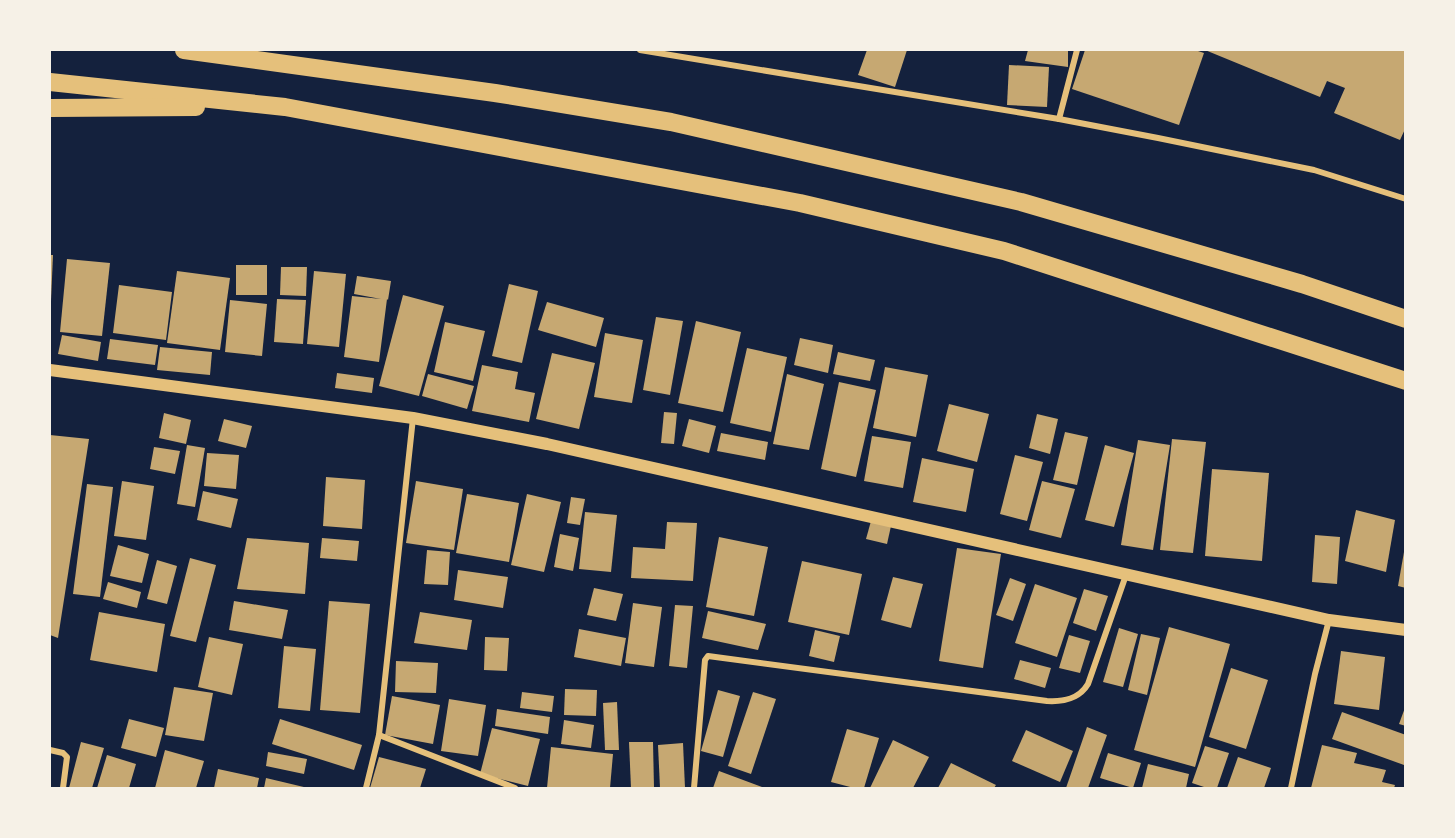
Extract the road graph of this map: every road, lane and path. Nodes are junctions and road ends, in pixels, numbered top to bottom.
1 (184, 50) edge
2 (640, 50) edge
3 (1077, 50) edge
4 (50, 82) edge
5 (285, 107) junction
6 (50, 108) edge
7 (1059, 119) junction
8 (1406, 199) edge
9 (1406, 319) edge
10 (50, 370) edge
11 (1406, 381) edge
12 (413, 418) junction
13 (1126, 574) junction
14 (1329, 620) junction
15 (1406, 630) edge
16 (378, 735) junction
17 (50, 750) edge
18 (63, 789) edge
19 (366, 789) edge
20 (515, 789) edge
21 (693, 789) edge
22 (1292, 789) edge

1 - 9 highway
2 - 7 street
3 - 7 street
4 - 5 highway
5 - 6 highway
5 - 11 highway
7 - 8 street
10 - 12 main road
12 - 13 main road
12 - 16 street
13 - 14 main road
13 - 21 street
14 - 15 main road
14 - 22 street
16 - 19 street
16 - 20 street
17 - 18 street

